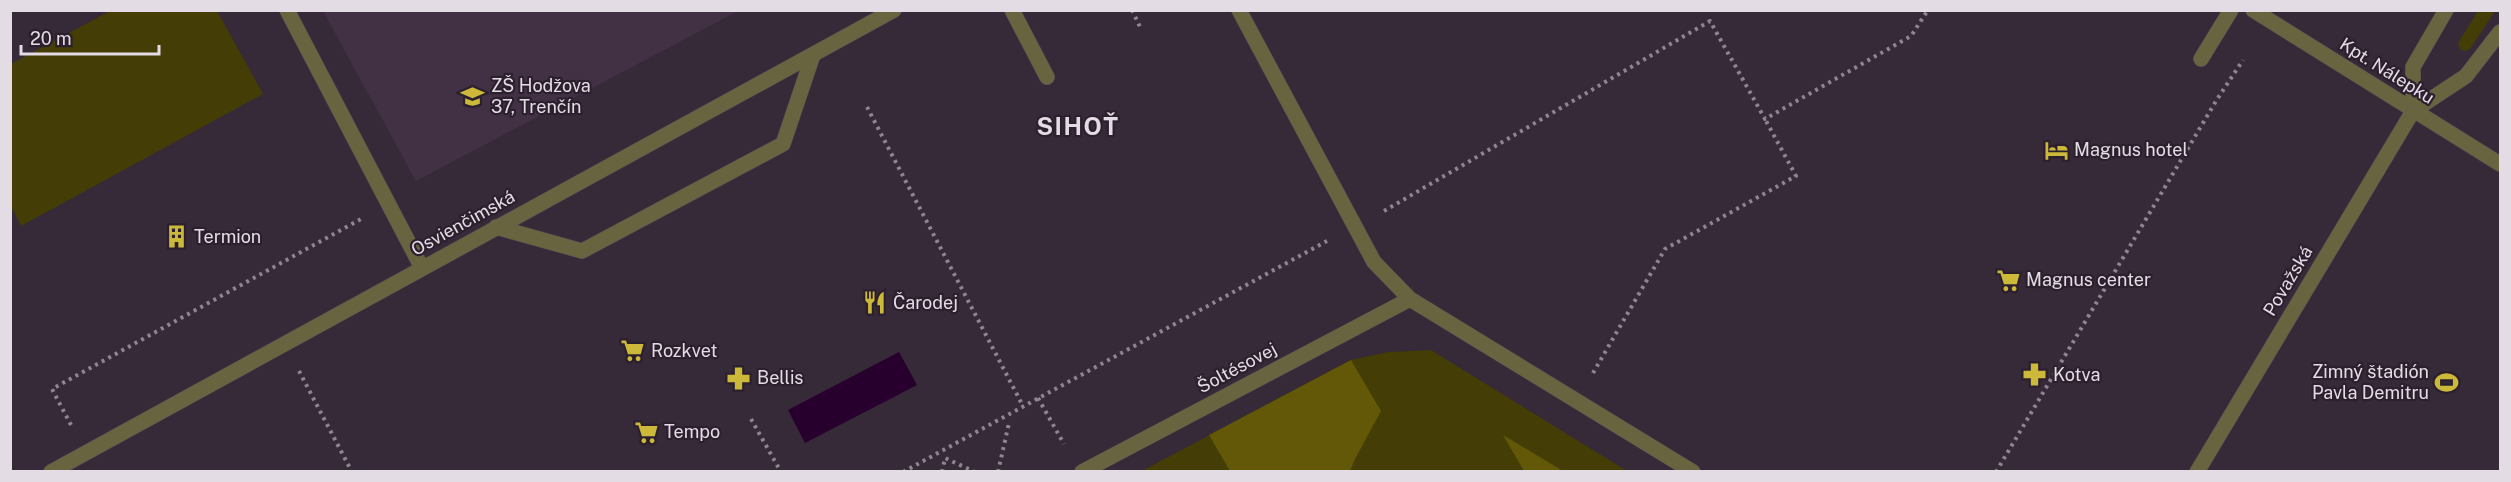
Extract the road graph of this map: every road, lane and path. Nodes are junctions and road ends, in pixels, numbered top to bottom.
1 (287, 10) edge
2 (894, 10) edge
3 (1012, 10) edge
4 (1132, 10) edge
5 (1239, 10) edge
6 (1928, 10) edge
7 (2231, 10) edge
8 (2253, 10) edge
9 (2446, 10) edge
10 (1141, 28) dead end
11 (2500, 32) edge
12 (813, 55) junction
13 (2201, 59) dead end
14 (2243, 60) dead end
15 (1047, 77) dead end
16 (867, 107) dead end
17 (2413, 111) junction
18 (1765, 119) junction
19 (2500, 164) edge
20 (388, 204) junction
21 (1355, 226) junction
22 (496, 227) junction
23 (422, 268) junction
24 (1410, 298) junction
25 (285, 344) junction
26 (1591, 376) dead end
27 (52, 389) dead end
28 (1038, 398) junction
29 (1023, 406) junction
30 (751, 419) dead end
31 (1009, 423) dead end
32 (1064, 444) dead end
33 (51, 471) edge
34 (352, 471) edge
35 (781, 471) edge
36 (903, 471) edge
37 (942, 471) edge
38 (975, 471) edge
39 (998, 471) edge
40 (1082, 471) edge
41 (1693, 471) edge
42 (1996, 471) edge
43 (2197, 471) edge

1 - 20 street
2 - 12 street, Osvienčimská
3 - 15 street
4 - 10 path
5 - 21 street
6 - 18 path
7 - 13 street
8 - 17 street, Kpt. Nálepku
9 - 17 street
11 - 17 street
12 - 22 street, Osvienčimská
12 - 22 street
14 - 42 path
16 - 29 path
17 - 19 street, Kpt. Nálepku
17 - 43 street, Považská
18 - 21 path
18 - 26 path
20 - 23 street
20 - 27 path
21 - 24 street
21 - 28 path
22 - 23 street, Osvienčimská
23 - 25 street, Osvienčimská
24 - 40 street, Šoltésovej
24 - 41 street
25 - 33 street, Osvienčimská
25 - 34 path
28 - 29 path
28 - 32 path
29 - 36 path
30 - 35 path
31 - 39 path
37 - 38 path

